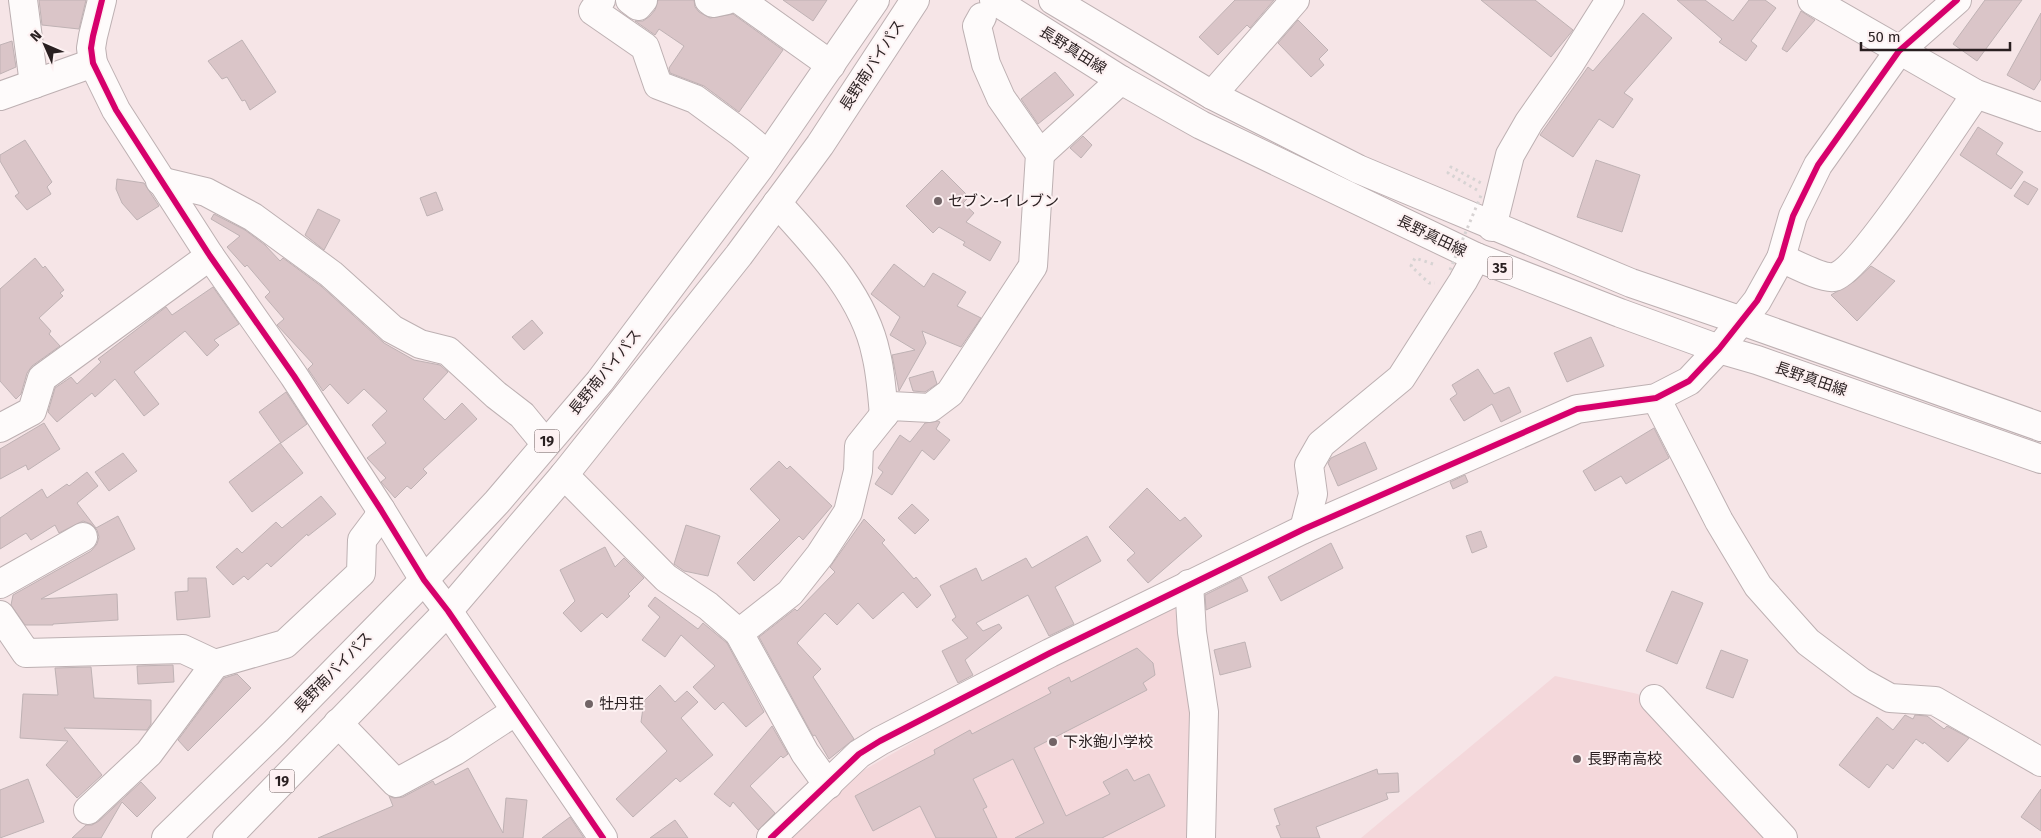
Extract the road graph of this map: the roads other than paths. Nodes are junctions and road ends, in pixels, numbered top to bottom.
1 (23, 0) edge
2 (102, 0) edge
3 (601, 0) edge
4 (630, 0) edge
5 (643, 0) edge
6 (709, 0) edge
7 (727, 0) edge
8 (740, 0) edge
9 (875, 0) edge
10 (915, 0) edge
11 (1053, 0) edge
12 (1296, 0) edge
13 (1610, 0) edge
14 (1812, 0) edge
15 (1957, 0) edge
16 (988, 9) edge
17 (1899, 51) junction
18 (93, 63) junction
19 (831, 65) junction
20 (1121, 80) junction
21 (34, 84) junction
22 (1976, 94) junction
23 (0, 96) edge
24 (1212, 96) junction
25 (2041, 117) edge
26 (1040, 154) junction
27 (768, 155) junction
28 (160, 181) junction
29 (777, 203) junction
30 (1492, 227) junction
31 (210, 256) junction
32 (1476, 257) junction
33 (1781, 258) junction
34 (1742, 320) junction
35 (1719, 349) junction
36 (1656, 398) junction
37 (884, 415) junction
38 (2041, 427) edge
39 (0, 428) edge
40 (545, 443) junction
41 (2041, 459) edge
42 (564, 475) junction
43 (381, 510) junction
44 (1304, 529) junction
45 (83, 537) dead end
46 (424, 580) junction
47 (0, 584) edge
48 (1189, 584) junction
49 (448, 611) junction
50 (0, 615) edge
51 (739, 633) junction
52 (216, 664) junction
53 (1654, 699) dead end
54 (516, 712) junction
55 (338, 723) junction
56 (2041, 762) edge
57 (828, 785) junction
58 (88, 810) dead end
59 (166, 838) edge
60 (227, 838) edge
61 (603, 838) edge
62 (771, 838) edge
63 (1200, 838) edge
64 (1782, 838) edge

1 - 21 main road
2 - 18 main road
3 - 27 main road
4 - 5 main road
6 - 7 main road
8 - 19 main road
9 - 19 main road, 長野南バイパス / 19
10 - 29 main road, 長野南バイパス / 19
11 - 24 main road, 長野真田線 / 35
12 - 24 main road
13 - 30 main road
14 - 17 main road
15 - 17 main road
16 - 20 main road, 長野真田線 / 35
16 - 26 main road
17 - 22 main road
17 - 33 main road
18 - 21 main road
18 - 28 main road
19 - 27 main road, 長野南バイパス / 19
20 - 26 main road
20 - 32 main road, 長野真田線 / 35
21 - 23 main road
22 - 25 main road
22 - 33 main road
24 - 30 main road, 長野真田線 / 35
26 - 37 main road
27 - 40 main road, 長野南バイパス / 19
28 - 31 main road
28 - 40 main road
29 - 37 main road
29 - 42 main road, 長野南バイパス / 19
30 - 34 main road, 長野真田線 / 35
31 - 39 main road
31 - 43 main road
32 - 35 main road, 長野真田線 / 35
32 - 44 main road
33 - 34 main road
34 - 35 main road
34 - 38 main road, 長野真田線 / 35
35 - 36 main road
35 - 41 main road, 長野真田線 / 35
36 - 44 main road
36 - 56 main road
37 - 51 main road
40 - 46 main road, 長野南バイパス / 19
42 - 49 main road, 長野南バイパス / 19
42 - 51 main road
43 - 46 main road
43 - 52 main road
44 - 48 main road
45 - 47 main road
46 - 49 main road
46 - 59 main road, 長野南バイパス / 19
48 - 57 main road
48 - 63 main road
49 - 54 main road
49 - 55 main road, 長野南バイパス / 19
50 - 52 main road
51 - 57 main road
52 - 58 main road
53 - 64 main road
54 - 55 main road
54 - 61 main road
55 - 60 main road, 長野南バイパス / 19
57 - 62 main road

